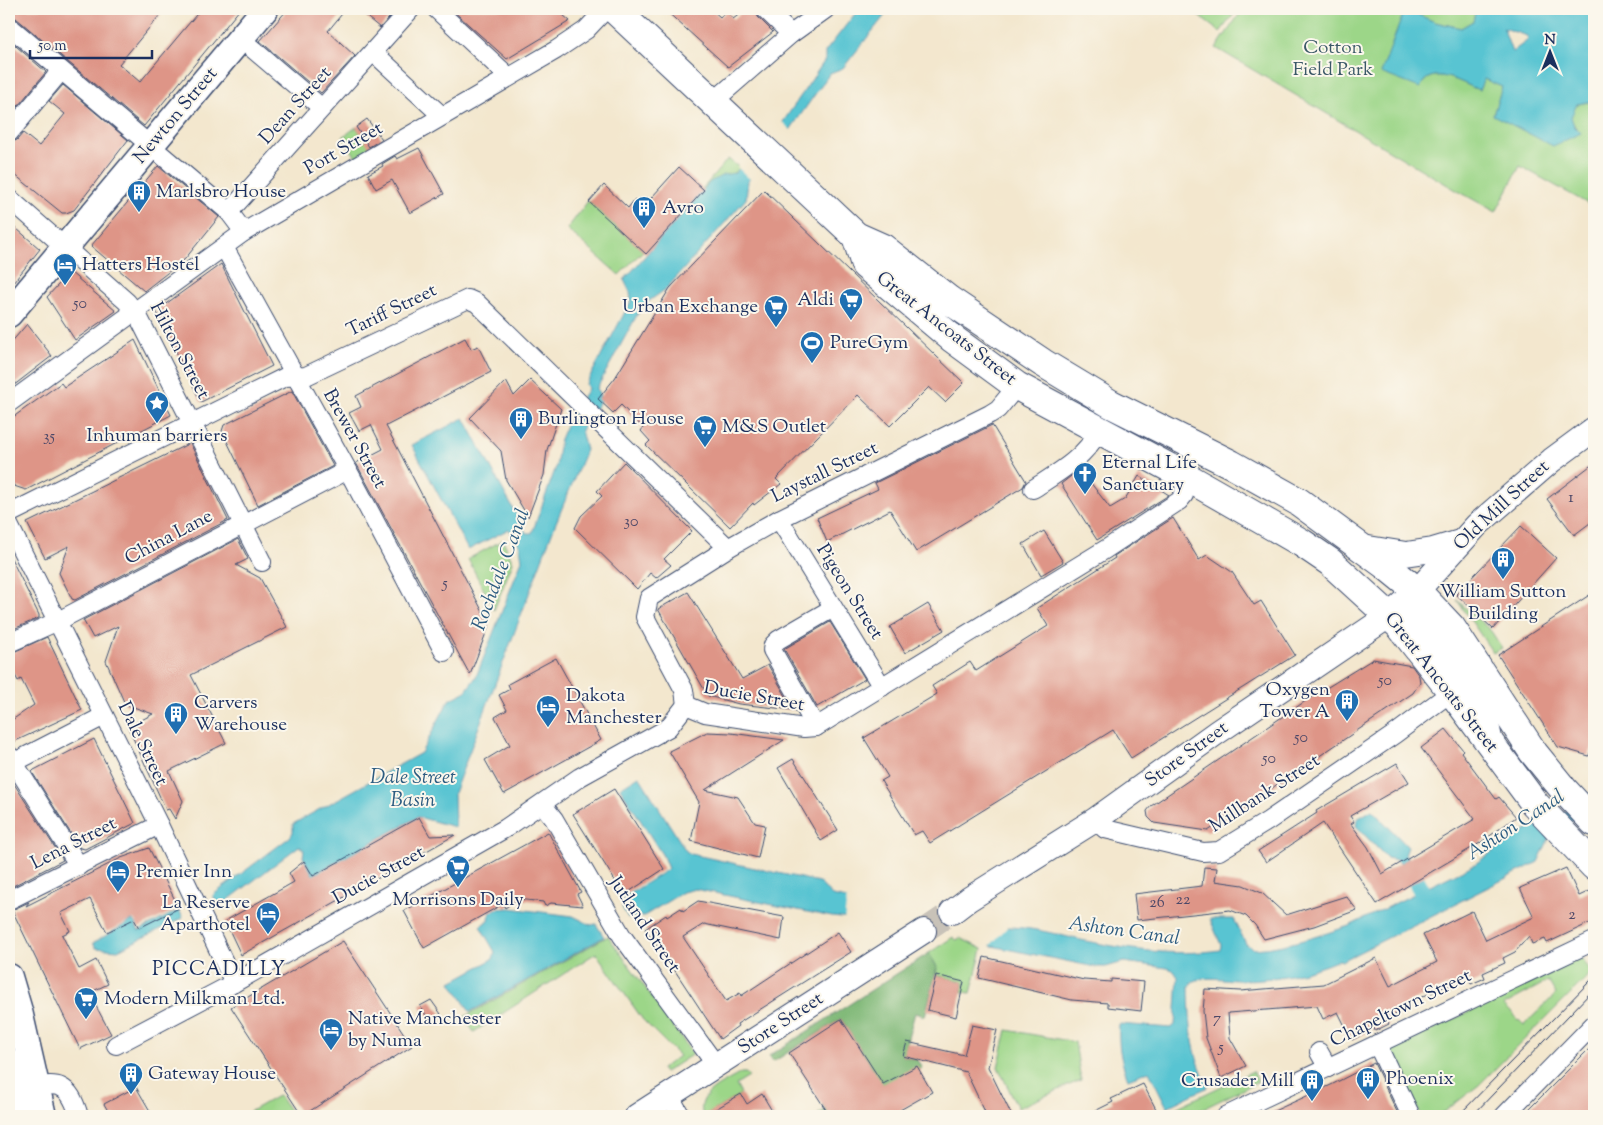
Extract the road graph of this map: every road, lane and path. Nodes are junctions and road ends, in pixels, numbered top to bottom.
1 (265, 9) edge
2 (411, 9) edge
3 (436, 9) edge
4 (606, 9) edge
5 (614, 9) edge
6 (765, 9) edge
7 (826, 9) edge
8 (9, 26) edge
9 (791, 34) junction
10 (241, 39) junction
11 (373, 52) junction
12 (59, 70) junction
13 (509, 77) junction
14 (714, 101) junction
15 (322, 108) junction
16 (442, 116) junction
17 (9, 134) edge
18 (151, 146) junction
19 (9, 198) edge
20 (229, 212) junction
21 (244, 232) junction
22 (54, 236) junction
23 (856, 236) junction
24 (224, 247) junction
25 (134, 311) junction
26 (9, 314) edge
27 (1043, 363) junction
28 (296, 376) junction
29 (1017, 386) junction
30 (9, 403) edge
31 (193, 423) junction
32 (1594, 429) edge
33 (1100, 432) junction
34 (1182, 440) junction
35 (348, 470) junction
36 (1185, 476) junction
37 (1033, 489) dead end
38 (9, 514) edge
39 (780, 519) junction
40 (243, 523) junction
41 (9, 525) edge
42 (1462, 541) junction
43 (1362, 547) junction
44 (728, 548) junction
45 (262, 562) dead end
46 (1417, 591) junction
47 (833, 608) junction
48 (1390, 615) junction
49 (58, 621) junction
50 (9, 643) edge
51 (444, 652) dead end
52 (882, 687) junction
53 (1442, 699) dead end
54 (686, 706) junction
55 (104, 716) junction
56 (816, 727) junction
57 (1491, 746) junction
58 (11, 760) edge
59 (542, 804) junction
60 (1095, 820) junction
61 (1594, 822) edge
62 (159, 825) junction
63 (1588, 860) edge
64 (79, 866) junction
65 (9, 900) edge
66 (952, 912) tunnel mouth
67 (924, 931) tunnel mouth
68 (1594, 941) edge
69 (9, 977) edge
70 (234, 983) junction
71 (1594, 1024) edge
72 (1377, 1044) junction
73 (116, 1045) dead end
74 (1319, 1052) dead end
75 (9, 1062) edge
76 (716, 1065) junction
77 (1328, 1068) junction
78 (27, 1095) edge
79 (669, 1095) junction
80 (42, 1116) edge
81 (79, 1116) edge
82 (638, 1116) edge
83 (682, 1116) edge
84 (1226, 1116) edge
85 (1411, 1116) edge
86 (1504, 1116) edge

1 - 10 main road, Newton Street
2 - 11 street, Dean Street
3 - 13 street
4 - 13 street, Port Street
5 - 14 highway, Great Ancoats Street
6 - 9 street
7 - 9 street
8 - 12 street
9 - 14 street
10 - 15 street
10 - 18 main road, Newton Street
11 - 15 street, Dean Street
11 - 16 street
12 - 17 street
12 - 18 street
13 - 16 street, Port Street
14 - 23 highway, Great Ancoats Street
15 - 20 street, Dean Street
16 - 21 street, Port Street
18 - 20 street
18 - 22 main road, Newton Street
19 - 22 street, Hilton Street
20 - 21 street
21 - 24 street, Port Street
22 - 25 street, Hilton Street
22 - 26 main road, Newton Street
23 - 27 highway, Great Ancoats Street
23 - 29 highway, Great Ancoats Street
24 - 25 street, Port Street
24 - 28 street, Brewer Street
25 - 30 street, Port Street
25 - 31 street, Hilton Street
27 - 29 highway
27 - 34 highway, Great Ancoats Street
28 - 31 street, Tariff Street
28 - 35 street, Brewer Street
28 - 44 street, Tariff Street
29 - 33 highway, Great Ancoats Street
29 - 39 street, Laystall Street
31 - 38 street, Tariff Street
31 - 40 street, Hilton Street
32 - 42 street, Old Mill Street
33 - 36 highway, Great Ancoats Street
33 - 37 street
34 - 36 highway
34 - 43 highway, Great Ancoats Street
35 - 40 street, China Lane
35 - 51 street, Brewer Street
36 - 48 highway, Great Ancoats Street
36 - 52 street, Ducie Street
39 - 44 street, Laystall Street
39 - 47 street, Pigeon Street
40 - 45 street, Hilton Street
40 - 49 street, China Lane
41 - 49 street, Dale Street
42 - 43 street
42 - 46 street, Old Mill Street
43 - 46 highway, Great Ancoats Street
44 - 54 street, Laystall Street
46 - 48 street, Store Street
46 - 57 street
46 - 61 highway, Great Ancoats Street
47 - 52 street, Pigeon Street
47 - 56 street
48 - 57 highway, Great Ancoats Street
48 - 60 street, Store Street
49 - 50 street, China Lane
49 - 55 street, Dale Street
52 - 56 street, Ducie Street
53 - 60 street, Millbank Street
54 - 56 street, Ducie Street
54 - 59 street, Ducie Street
55 - 58 street
55 - 62 street, Dale Street
57 - 63 highway, Great Ancoats Street
58 - 64 street
59 - 70 street, Ducie Street
59 - 76 street, Jutland Street
60 - 66 street, Store Street
62 - 64 street, Lena Street
62 - 70 street, Dale Street
64 - 65 street, Lena Street
67 - 76 street, Store Street
68 - 72 street, Chapeltown Street
69 - 78 main road
70 - 73 street, Ducie Street
71 - 86 street
72 - 77 street, Chapeltown Street
72 - 85 street
74 - 77 street
75 - 78 main road
76 - 79 street, Store Street
77 - 84 street, Chapeltown Street
78 - 80 main road
78 - 81 street
79 - 82 street, Store Street
79 - 83 street

